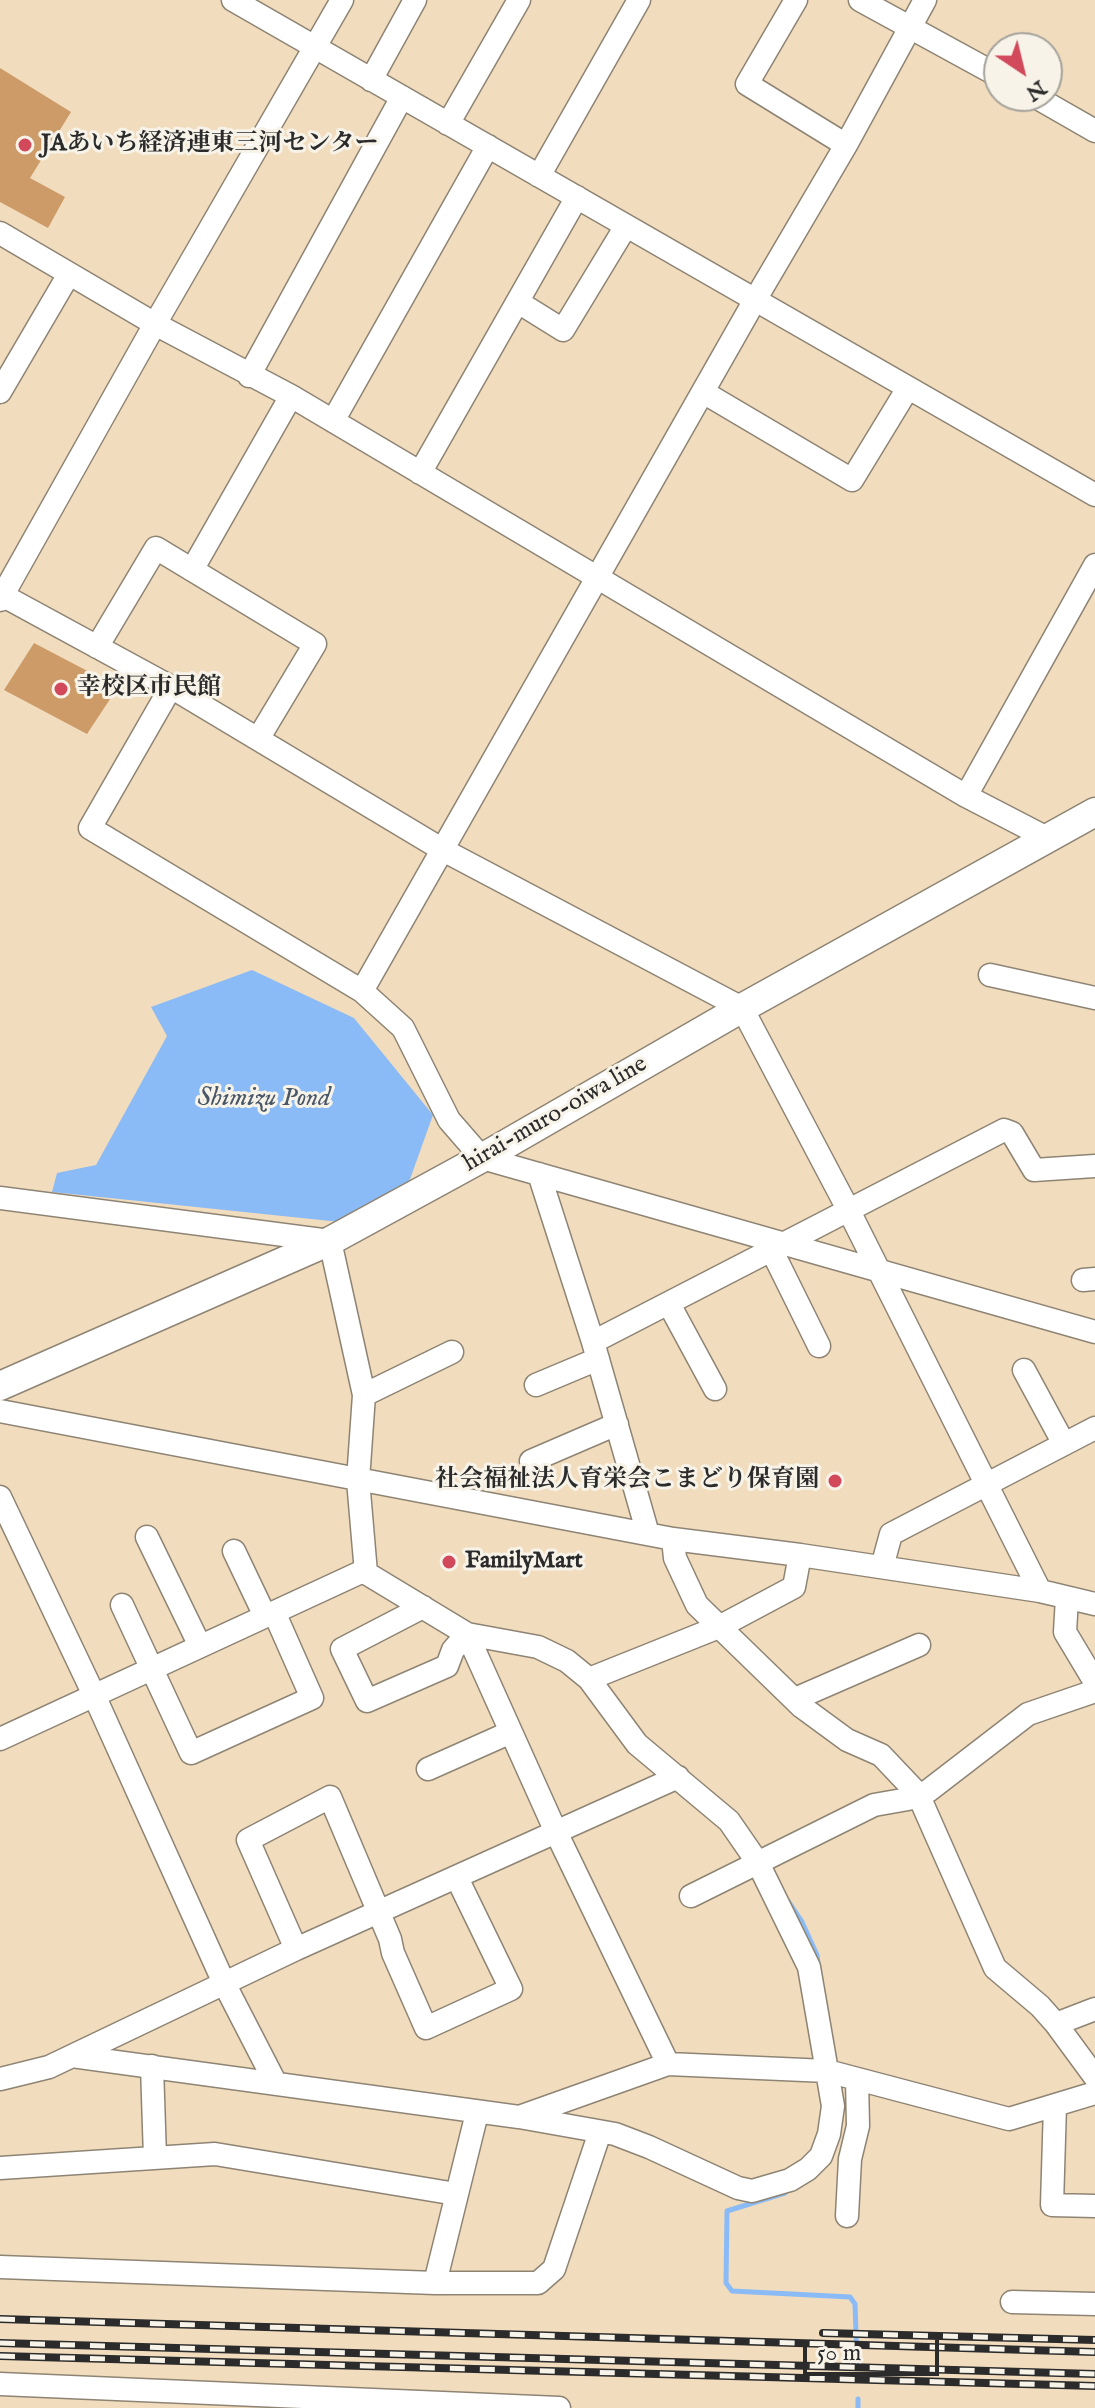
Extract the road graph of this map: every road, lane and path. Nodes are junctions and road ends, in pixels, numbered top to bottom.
1 (233, 0) edge
2 (342, 0) edge
3 (415, 0) edge
4 (519, 0) edge
5 (639, 0) edge
6 (796, 0) edge
7 (860, 0) edge
8 (925, 0) edge
9 (909, 26) junction
10 (315, 47) junction
11 (983, 67) edge
12 (371, 80) junction
13 (402, 97) junction
14 (1062, 112) edge
15 (448, 124) junction
16 (1095, 131) edge
17 (846, 145) junction
18 (488, 146) junction
19 (539, 176) junction
20 (577, 197) junction
21 (626, 226) junction
22 (0, 233) edge
23 (69, 274) junction
24 (755, 300) junction
25 (518, 302) junction
26 (155, 324) junction
27 (249, 376) junction
28 (908, 388) junction
29 (0, 392) edge
30 (703, 392) junction
31 (291, 396) junction
32 (333, 421) junction
33 (420, 473) junction
34 (1095, 495) edge
35 (1095, 565) edge
36 (192, 570) junction
37 (599, 578) junction
38 (1, 597) edge
39 (97, 647) junction
40 (171, 687) junction
41 (258, 739) junction
42 (966, 796) junction
43 (1095, 812) edge
44 (1049, 839) junction
45 (443, 850) junction
46 (990, 975) dead end
47 (362, 991) junction
48 (1095, 998) edge
49 (742, 1008) junction
50 (482, 1158) junction
51 (1095, 1166) edge
52 (539, 1174) junction
53 (0, 1198) edge
54 (849, 1211) junction
55 (330, 1241) junction
56 (777, 1248) junction
57 (879, 1272) junction
58 (669, 1304) junction
59 (1095, 1332) edge
60 (819, 1346) dead end
61 (596, 1350) junction
62 (452, 1352) dead end
63 (1024, 1370) dead end
64 (536, 1385) dead end
65 (715, 1389) dead end
66 (364, 1395) junction
67 (1, 1408) edge
68 (617, 1424) junction
69 (1095, 1428) edge
70 (1064, 1444) junction
71 (531, 1461) dead end
72 (358, 1480) junction
73 (986, 1484) junction
74 (0, 1497) edge
75 (648, 1534) junction
76 (147, 1537) dead end
77 (673, 1539) junction
78 (234, 1551) dead end
79 (800, 1555) junction
80 (882, 1567) junction
81 (366, 1573) junction
82 (1040, 1591) junction
83 (1067, 1598) junction
84 (1095, 1604) edge
85 (122, 1605) dead end
86 (423, 1607) junction
87 (270, 1614) junction
88 (719, 1627) junction
89 (467, 1634) junction
90 (919, 1645) dead end
91 (200, 1646) junction
92 (151, 1669) junction
93 (589, 1679) junction
94 (1095, 1682) edge
95 (1095, 1691) edge
96 (94, 1695) junction
97 (795, 1699) junction
98 (511, 1732) junction
99 (0, 1739) edge
100 (428, 1769) dead end
101 (678, 1777) junction
102 (918, 1794) junction
103 (556, 1832) junction
104 (758, 1863) junction
105 (457, 1878) junction
106 (691, 1896) dead end
107 (379, 1913) junction
108 (296, 1949) junction
109 (224, 1983) junction
110 (1095, 2009) edge
111 (1056, 2024) junction
112 (72, 2056) junction
113 (668, 2064) junction
114 (152, 2066) junction
115 (840, 2074) junction
116 (1095, 2077) edge
117 (0, 2079) edge
118 (275, 2082) junction
119 (1095, 2093) edge
120 (1055, 2105) junction
121 (477, 2113) junction
122 (519, 2117) junction
123 (600, 2132) junction
124 (155, 2158) junction
125 (0, 2168) edge
126 (456, 2194) junction
127 (1095, 2206) edge
128 (847, 2216) dead end
129 (0, 2267) edge
130 (435, 2283) junction
131 (1012, 2302) dead end
132 (1095, 2304) edge
133 (0, 2384) edge
134 (270, 2402) edge
135 (505, 2407) edge
136 (559, 2408) edge

1 - 10 street
2 - 10 street
3 - 12 street
4 - 15 street
5 - 19 street
6 - 17 street
7 - 9 street
8 - 9 street
9 - 11 street
9 - 17 street
10 - 12 street
10 - 26 street
12 - 13 street
13 - 15 street
13 - 27 street
14 - 16 street
15 - 18 street
17 - 24 street
18 - 19 street
18 - 32 street
19 - 20 street
20 - 21 street
20 - 25 street
21 - 24 street
21 - 25 street
22 - 23 street
23 - 26 street
23 - 29 street
24 - 28 street
24 - 30 street
25 - 33 street
26 - 27 street
26 - 38 street
27 - 31 street
28 - 30 street
28 - 34 street
30 - 37 street
31 - 32 street
31 - 36 street
32 - 33 street
33 - 37 street
35 - 42 street
36 - 39 street
36 - 41 street
37 - 42 street
37 - 45 street
38 - 39 street
39 - 40 street
40 - 41 street
40 - 47 street
41 - 45 street
42 - 44 street
43 - 44 main road, hirai-muro-oiwa line
44 - 49 main road, hirai-muro-oiwa line
45 - 47 street
45 - 49 street
46 - 48 street
47 - 50 street
49 - 50 main road, hirai-muro-oiwa line
49 - 54 street
50 - 52 street
50 - 55 main road, hirai-muro-oiwa line
51 - 54 street
52 - 56 street
52 - 61 street
53 - 55 street
54 - 56 street
54 - 57 street
55 - 66 street
55 - 67 main road, hirai-muro-oiwa line
56 - 57 street
56 - 58 street
56 - 60 street
57 - 59 street
57 - 73 street
58 - 61 street
58 - 65 street
61 - 64 street
61 - 68 street
62 - 66 street
63 - 70 street
66 - 72 street
67 - 72 street
68 - 71 street
68 - 75 street
69 - 70 street
70 - 73 street
72 - 75 street
72 - 81 street
73 - 80 street
73 - 82 street
74 - 96 street
75 - 77 street
76 - 91 street
77 - 79 street
77 - 88 street
78 - 87 street
79 - 80 street
79 - 88 street
80 - 82 street
81 - 86 street
81 - 87 street
82 - 83 street
83 - 84 street
83 - 94 street
85 - 92 street
86 - 89 street
86 - 89 street
87 - 91 street
87 - 92 street
88 - 93 street
88 - 97 street
89 - 93 street
89 - 98 street
90 - 97 street
91 - 92 street
92 - 96 street
93 - 101 street
95 - 102 street
96 - 99 street
96 - 109 street
97 - 102 street
98 - 100 street
98 - 103 street
101 - 103 street
101 - 104 street
102 - 104 street
102 - 111 street
103 - 105 street
103 - 113 street
104 - 106 street
104 - 115 street
105 - 107 street
105 - 107 street
107 - 108 street
107 - 108 street
108 - 109 street
109 - 112 street
109 - 118 street
110 - 111 street
111 - 116 street
112 - 114 street
112 - 117 street
113 - 115 street
113 - 122 street
114 - 118 street
114 - 124 street
115 - 120 street
115 - 123 street
115 - 128 street
118 - 121 street
119 - 120 street
120 - 127 street
121 - 122 street
121 - 126 street
122 - 123 street
123 - 130 street
124 - 125 street
124 - 126 street
126 - 130 street
129 - 130 street
131 - 132 street
133 - 134 street
134 - 135 street
135 - 136 street

